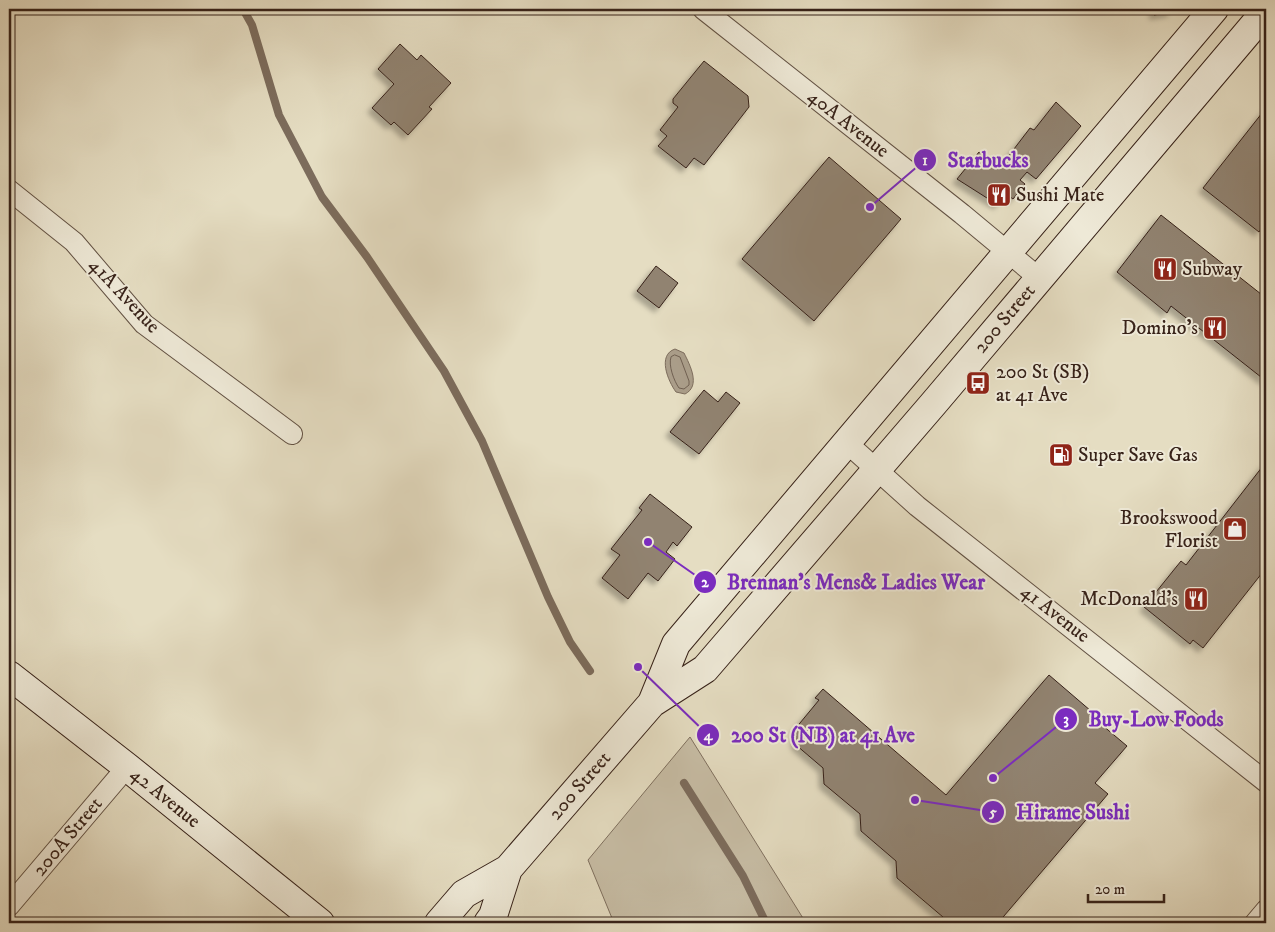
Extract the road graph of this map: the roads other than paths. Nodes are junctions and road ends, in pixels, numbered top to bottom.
1 (703, 9) edge
2 (1214, 9) edge
3 (1266, 11) edge
4 (9, 190) edge
5 (1008, 252) junction
6 (1039, 278) junction
7 (292, 434) dead end
8 (846, 443) junction
9 (876, 470) junction
10 (9, 675) edge
11 (652, 703) junction
12 (127, 767) junction
13 (1266, 782) edge
14 (508, 869) junction
15 (9, 906) edge
16 (1266, 910) edge
17 (320, 923) edge
18 (439, 923) edge
19 (488, 923) edge
20 (1255, 923) edge

1 - 5 street, 40A Avenue
2 - 5 main road, 200 Street
3 - 6 main road, 200 Street
4 - 7 street, 41A Avenue
5 - 6 street, 40A Avenue
5 - 8 main road, 200 Street
6 - 9 main road, 200 Street
8 - 9 street, 41 Avenue
8 - 11 main road, 200 Street
9 - 11 main road, 200 Street
9 - 13 street, 41 Avenue
10 - 12 main road, 42 Avenue
11 - 14 main road, 200 Street
12 - 15 street, 200A Street
12 - 17 main road, 42 Avenue
14 - 18 main road, 200 Street
14 - 19 main road, 200 Street
16 - 20 street

